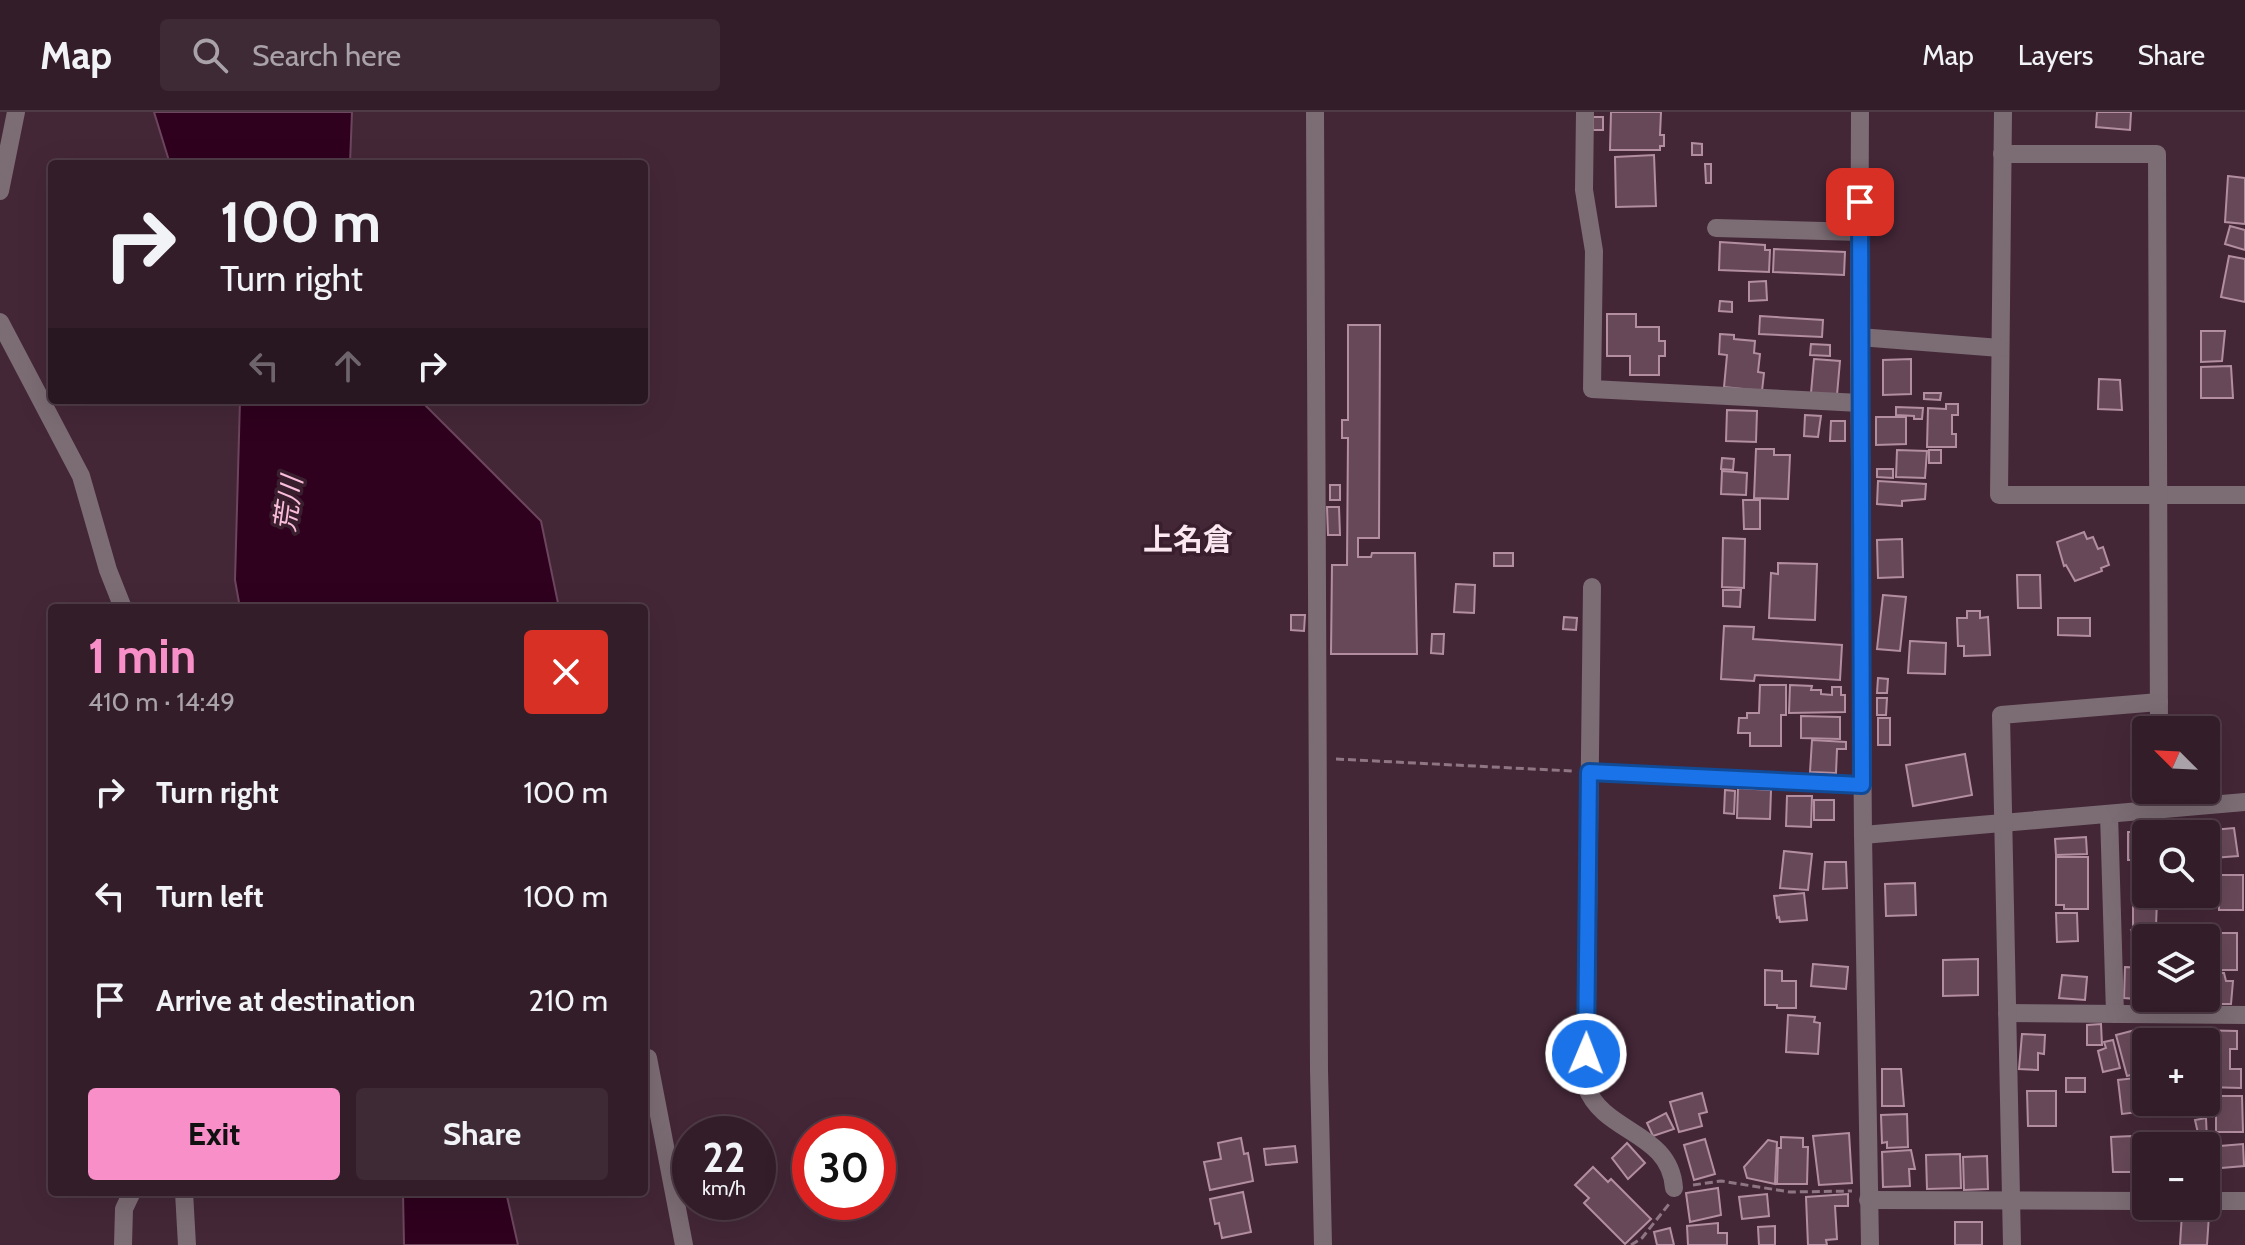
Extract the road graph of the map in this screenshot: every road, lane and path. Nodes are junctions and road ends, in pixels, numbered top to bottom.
1 (16, 112) edge
2 (1315, 112) edge
3 (1585, 112) edge
4 (1860, 112) edge
5 (2003, 112) edge
6 (2002, 154) junction
7 (0, 191) edge
8 (1716, 228) dead end
9 (1860, 232) junction
10 (0, 322) edge
11 (1859, 337) junction
12 (2000, 348) junction
13 (1860, 403) junction
14 (2245, 495) edge
15 (2158, 496) junction
16 (1592, 587) dead end
17 (121, 604) edge
18 (2159, 702) junction
19 (2159, 716) edge
20 (1316, 758) junction
21 (1589, 772) junction
22 (1862, 785) junction
23 (2245, 802) edge
24 (2161, 804) edge
25 (2161, 810) junction
26 (2109, 814) junction
27 (2003, 824) junction
28 (1863, 835) junction
29 (2007, 1013) junction
30 (2115, 1014) junction
31 (2245, 1015) edge
32 (648, 1058) dead end
33 (1674, 1188) junction
34 (130, 1196) edge
35 (184, 1196) edge
36 (1868, 1196) junction
37 (2011, 1201) junction
38 (2132, 1201) edge
39 (2220, 1201) edge
40 (2245, 1201) edge
41 (123, 1245) edge
42 (187, 1245) edge
43 (684, 1245) edge
44 (1323, 1245) edge
45 (1631, 1245) edge
46 (1870, 1245) edge
47 (2012, 1245) edge

1 - 7 street
2 - 20 street
3 - 13 street
4 - 9 street
5 - 6 street
6 - 12 street
6 - 15 street
8 - 9 street
9 - 11 street
10 - 17 street
11 - 12 street
11 - 13 street
12 - 15 street
13 - 22 street
14 - 15 street
15 - 18 street
16 - 21 street
18 - 19 street
18 - 27 street
20 - 21 path
20 - 44 street
21 - 22 street
21 - 33 street
22 - 28 street
23 - 25 street
24 - 25 street
25 - 26 street
26 - 27 street
26 - 30 street
27 - 28 street
27 - 29 street
28 - 36 street
29 - 30 street
29 - 37 street
30 - 31 street
32 - 43 street
33 - 36 path
33 - 45 path
34 - 41 street
35 - 42 street
36 - 37 street
36 - 46 street
37 - 38 street
37 - 47 street
39 - 40 street

